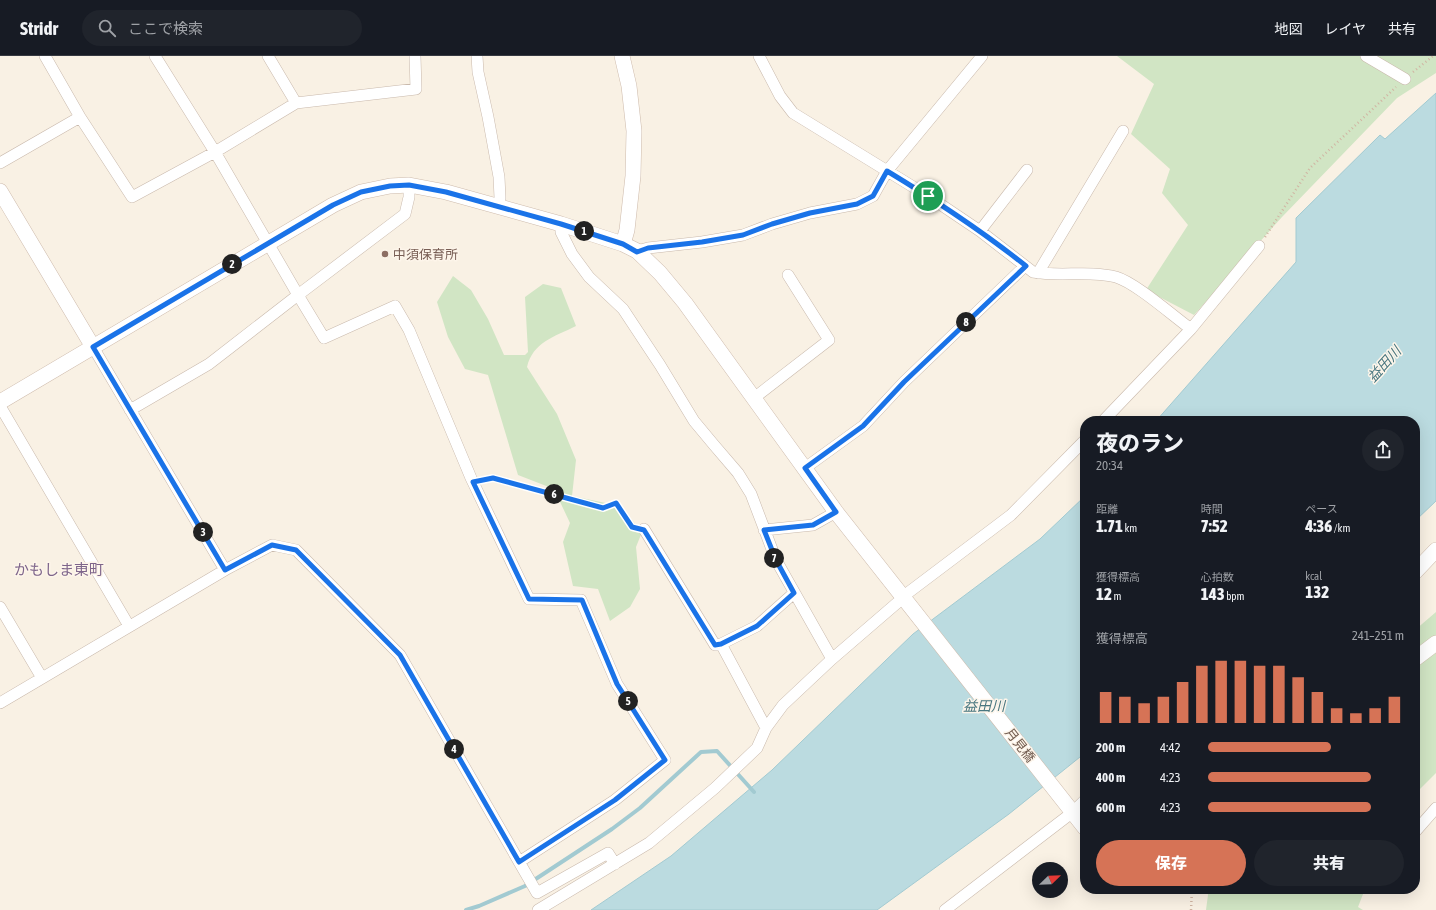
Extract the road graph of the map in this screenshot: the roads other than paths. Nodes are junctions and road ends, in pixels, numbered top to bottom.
1 (45, 56) edge
2 (155, 56) edge
3 (268, 56) edge
4 (415, 56) edge
5 (476, 56) edge
6 (622, 56) edge
7 (759, 56) edge
8 (982, 56) edge
9 (1366, 56) edge
10 (1405, 79) road end
11 (296, 103) junction
12 (80, 117) junction
13 (1123, 131) dead end
14 (215, 152) junction
15 (0, 163) edge
16 (1027, 170) dead end
17 (887, 171) junction
18 (409, 185) junction
19 (0, 191) edge
20 (499, 207) junction
21 (561, 224) junction
22 (980, 231) junction
23 (267, 243) junction
24 (623, 244) junction
25 (1259, 246) road end
26 (637, 252) junction
27 (1026, 266) junction
28 (1038, 272) junction
29 (788, 275) dead end
30 (298, 295) junction
31 (1191, 330) junction
32 (93, 347) junction
33 (754, 398) junction
34 (0, 402) edge
35 (0, 406) edge
36 (130, 410) junction
37 (1108, 416) edge
38 (1080, 445) edge
39 (805, 468) junction
40 (836, 512) junction
41 (644, 530) road end
42 (764, 530) junction
43 (1436, 550) edge
44 (1420, 567) edge
45 (225, 570) junction
46 (909, 592) dead end
47 (794, 593) junction
48 (897, 603) dead end
49 (0, 607) edge
50 (129, 626) junction
51 (1436, 643) edge
52 (721, 644) junction
53 (1420, 655) edge
54 (832, 659) junction
55 (42, 678) junction
56 (0, 703) edge
57 (766, 728) junction
58 (1080, 803) edge
59 (1070, 808) junction
60 (1436, 808) edge
61 (1080, 821) edge
62 (1420, 826) edge
63 (519, 862) junction
64 (615, 864) junction
65 (538, 910) edge
66 (945, 910) edge

1 - 12 street
2 - 14 street
3 - 11 street
4 - 11 street
5 - 20 street
6 - 24 street
7 - 17 street
8 - 17 street
9 - 10 street
11 - 14 street
12 - 14 street
12 - 15 street
13 - 28 street
14 - 23 street
16 - 22 street
17 - 22 street
17 - 26 street
18 - 20 street, 月見橋
18 - 23 street, 月見橋
18 - 30 street
19 - 32 street
20 - 21 street, 月見橋
21 - 24 street, 月見橋
21 - 42 street
22 - 27 street
23 - 30 street
23 - 32 street, 月見橋
24 - 26 street, 月見橋
25 - 31 street
26 - 33 street, 月見橋
27 - 28 street
27 - 39 street
28 - 31 street
29 - 33 street
30 - 36 street
30 - 63 street
31 - 37 street
32 - 34 street, 月見橋
32 - 36 street
33 - 39 street, 月見橋
35 - 50 street
36 - 45 street
38 - 46 street
39 - 40 street, 月見橋
40 - 42 street
40 - 59 street, 月見橋
41 - 52 street
42 - 47 street
43 - 44 street
45 - 50 street
45 - 63 street
47 - 52 street
47 - 54 street
48 - 54 street
49 - 55 street
50 - 55 street
51 - 53 street
52 - 57 street
54 - 57 street
55 - 56 street
57 - 64 street
58 - 59 street
59 - 61 street, 月見橋
59 - 66 street
60 - 62 street
63 - 64 street
64 - 65 street

